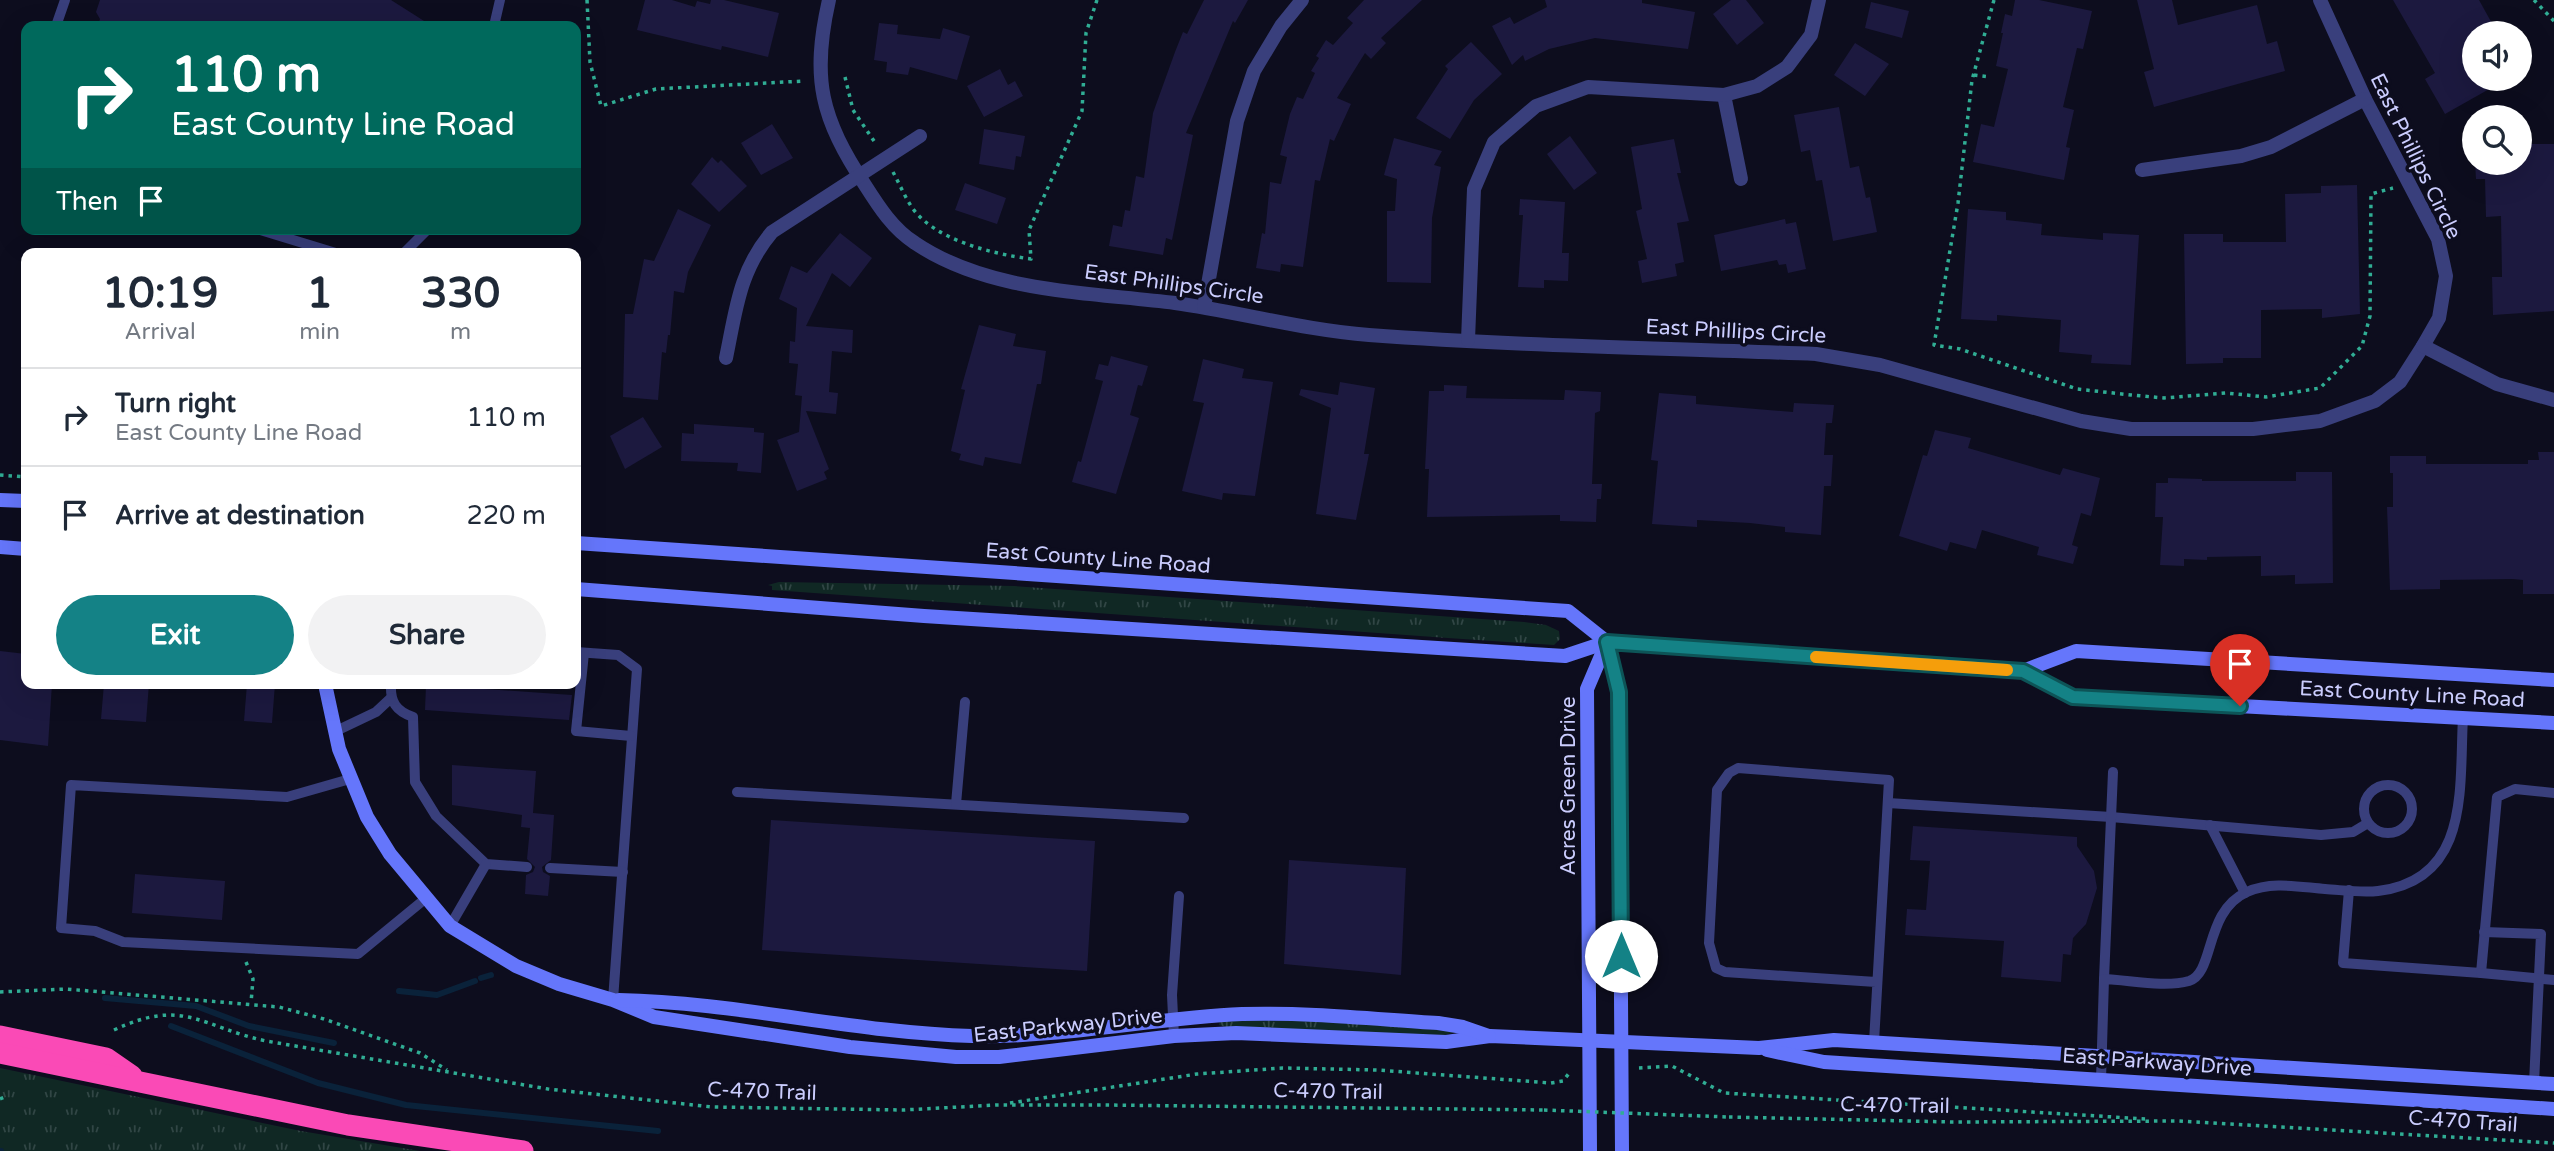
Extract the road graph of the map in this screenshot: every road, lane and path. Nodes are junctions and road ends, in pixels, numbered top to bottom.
1 (65, 0) edge
2 (500, 0) edge
3 (587, 0) edge
4 (829, 0) edge
5 (1097, 0) edge
6 (1302, 0) edge
7 (1819, 0) edge
8 (1994, 0) edge
9 (2320, 0) edge
10 (2534, 0) edge
11 (58, 21) edge
12 (495, 21) edge
13 (2554, 21) edge
14 (1974, 75) junction
15 (1990, 77) dead end
16 (845, 78) dead end
17 (804, 81) dead end
18 (1724, 95) junction
19 (2365, 99) junction
20 (920, 136) dead end
21 (885, 158) junction
22 (2142, 170) dead end
23 (858, 174) junction
24 (1741, 179) dead end
25 (2407, 181) junction
26 (277, 235) edge
27 (422, 235) edge
28 (319, 248) edge
29 (408, 248) edge
30 (1204, 307) junction
31 (1468, 340) junction
32 (2423, 346) junction
33 (726, 358) dead end
34 (2554, 400) edge
35 (0, 475) edge
36 (21, 477) edge
37 (0, 499) edge
38 (21, 501) edge
39 (581, 542) edge
40 (0, 547) edge
41 (21, 549) edge
42 (581, 589) edge
43 (1607, 642) junction
44 (581, 653) edge
45 (2023, 671) junction
46 (2554, 680) edge
47 (326, 689) edge
48 (391, 689) edge
49 (578, 689) edge
50 (391, 698) junction
51 (965, 702) dead end
52 (2463, 717) junction
53 (2554, 723) edge
54 (334, 732) junction
55 (631, 736) junction
56 (2113, 772) dead end
57 (351, 779) junction
58 (737, 792) dead end
59 (2554, 793) edge
60 (1888, 803) junction
61 (956, 804) junction
62 (2111, 817) junction
63 (1184, 818) dead end
64 (2368, 822) junction
65 (2210, 825) junction
66 (486, 864) junction
67 (527, 867) dead end
68 (550, 868) dead end
69 (623, 872) junction
70 (2349, 890) junction
71 (2245, 893) junction
72 (1179, 896) dead end
73 (425, 899) junction
74 (450, 926) junction
75 (2484, 932) junction
76 (244, 957) dead end
77 (2481, 973) junction
78 (2541, 978) junction
79 (2104, 979) junction
80 (2554, 979) edge
81 (1876, 982) junction
82 (0, 992) edge
83 (613, 1000) junction
84 (251, 1003) junction
85 (1173, 1019) junction
86 (114, 1030) dead end
87 (1174, 1035) junction
88 (0, 1036) edge
89 (1490, 1036) junction
90 (1590, 1040) junction
91 (1621, 1042) junction
92 (1874, 1042) junction
93 (1759, 1048) junction
94 (0, 1053) edge
95 (2102, 1055) junction
96 (1639, 1068) dead end
97 (449, 1072) junction
98 (1570, 1072) dead end
99 (2101, 1080) junction
100 (142, 1083) junction
101 (2534, 1083) junction
102 (2554, 1084) edge
103 (997, 1105) junction
104 (2554, 1109) edge
105 (2179, 1121) junction
106 (2554, 1143) edge
107 (523, 1151) edge
108 (1590, 1151) edge
109 (1622, 1151) edge

1 - 11 lane
2 - 12 lane
3 - 17 path
4 - 23 street, East Phillips Circle
5 - 21 path
6 - 30 street
7 - 18 street
8 - 14 path
9 - 19 street, East Phillips Circle
10 - 13 path
14 - 15 path
14 - 25 path
16 - 21 path
18 - 24 street
18 - 31 street
19 - 22 street
19 - 25 street, East Phillips Circle
20 - 21 street
21 - 23 street
23 - 30 street, East Phillips Circle
23 - 33 street
25 - 32 street, East Phillips Circle
26 - 28 lane
27 - 29 lane
30 - 31 street, East Phillips Circle
31 - 32 street, East Phillips Circle
32 - 34 street
35 - 36 path
37 - 38 street
39 - 43 street, East County Line Road
40 - 41 street
42 - 43 street, East County Line Road
43 - 45 street, East County Line Road
43 - 90 street, Acres Green Drive
43 - 91 street
44 - 55 lane
45 - 46 street, East County Line Road
45 - 52 street, East County Line Road
47 - 54 street, East Parkway Drive
48 - 50 lane
49 - 55 lane
50 - 54 lane
50 - 66 lane
51 - 61 lane
52 - 53 street, East County Line Road
52 - 70 lane
54 - 57 street, East Parkway Drive
55 - 69 lane
56 - 62 lane
57 - 73 street, East Parkway Drive
57 - 73 lane
58 - 61 lane
59 - 75 lane
60 - 62 lane
60 - 81 lane
60 - 81 lane
61 - 63 lane
62 - 65 lane
62 - 79 lane
64 - 64 lane
64 - 65 lane
65 - 71 lane
66 - 67 lane
66 - 74 lane
68 - 69 lane
69 - 83 lane
70 - 71 lane
70 - 77 lane
71 - 79 lane
72 - 85 lane
73 - 74 street, East Parkway Drive
74 - 83 street, East Parkway Drive
75 - 77 lane
75 - 78 lane
76 - 84 path
77 - 78 lane
78 - 80 lane
78 - 101 lane
79 - 95 lane
81 - 92 lane
82 - 84 path
83 - 85 street, East Parkway Drive
83 - 87 street, East Parkway Drive
84 - 97 path
85 - 87 lane
85 - 89 street, East Parkway Drive
86 - 97 path, C-470 Trail
87 - 89 street, East Parkway Drive
88 - 100 highway
89 - 90 street, East Parkway Drive
90 - 91 street, East Parkway Drive
90 - 108 street, Acres Green Drive
91 - 93 street, East Parkway Drive
91 - 109 street
92 - 93 street, East Parkway Drive
92 - 95 street, East Parkway Drive
93 - 99 street, East Parkway Drive
94 - 100 highway
95 - 99 lane
95 - 101 street, East Parkway Drive
96 - 105 path
97 - 103 path, C-470 Trail
98 - 103 path
99 - 104 street, East Parkway Drive
100 - 107 highway
101 - 102 street, East Parkway Drive
103 - 105 path, C-470 Trail, bridge
105 - 106 path, C-470 Trail

